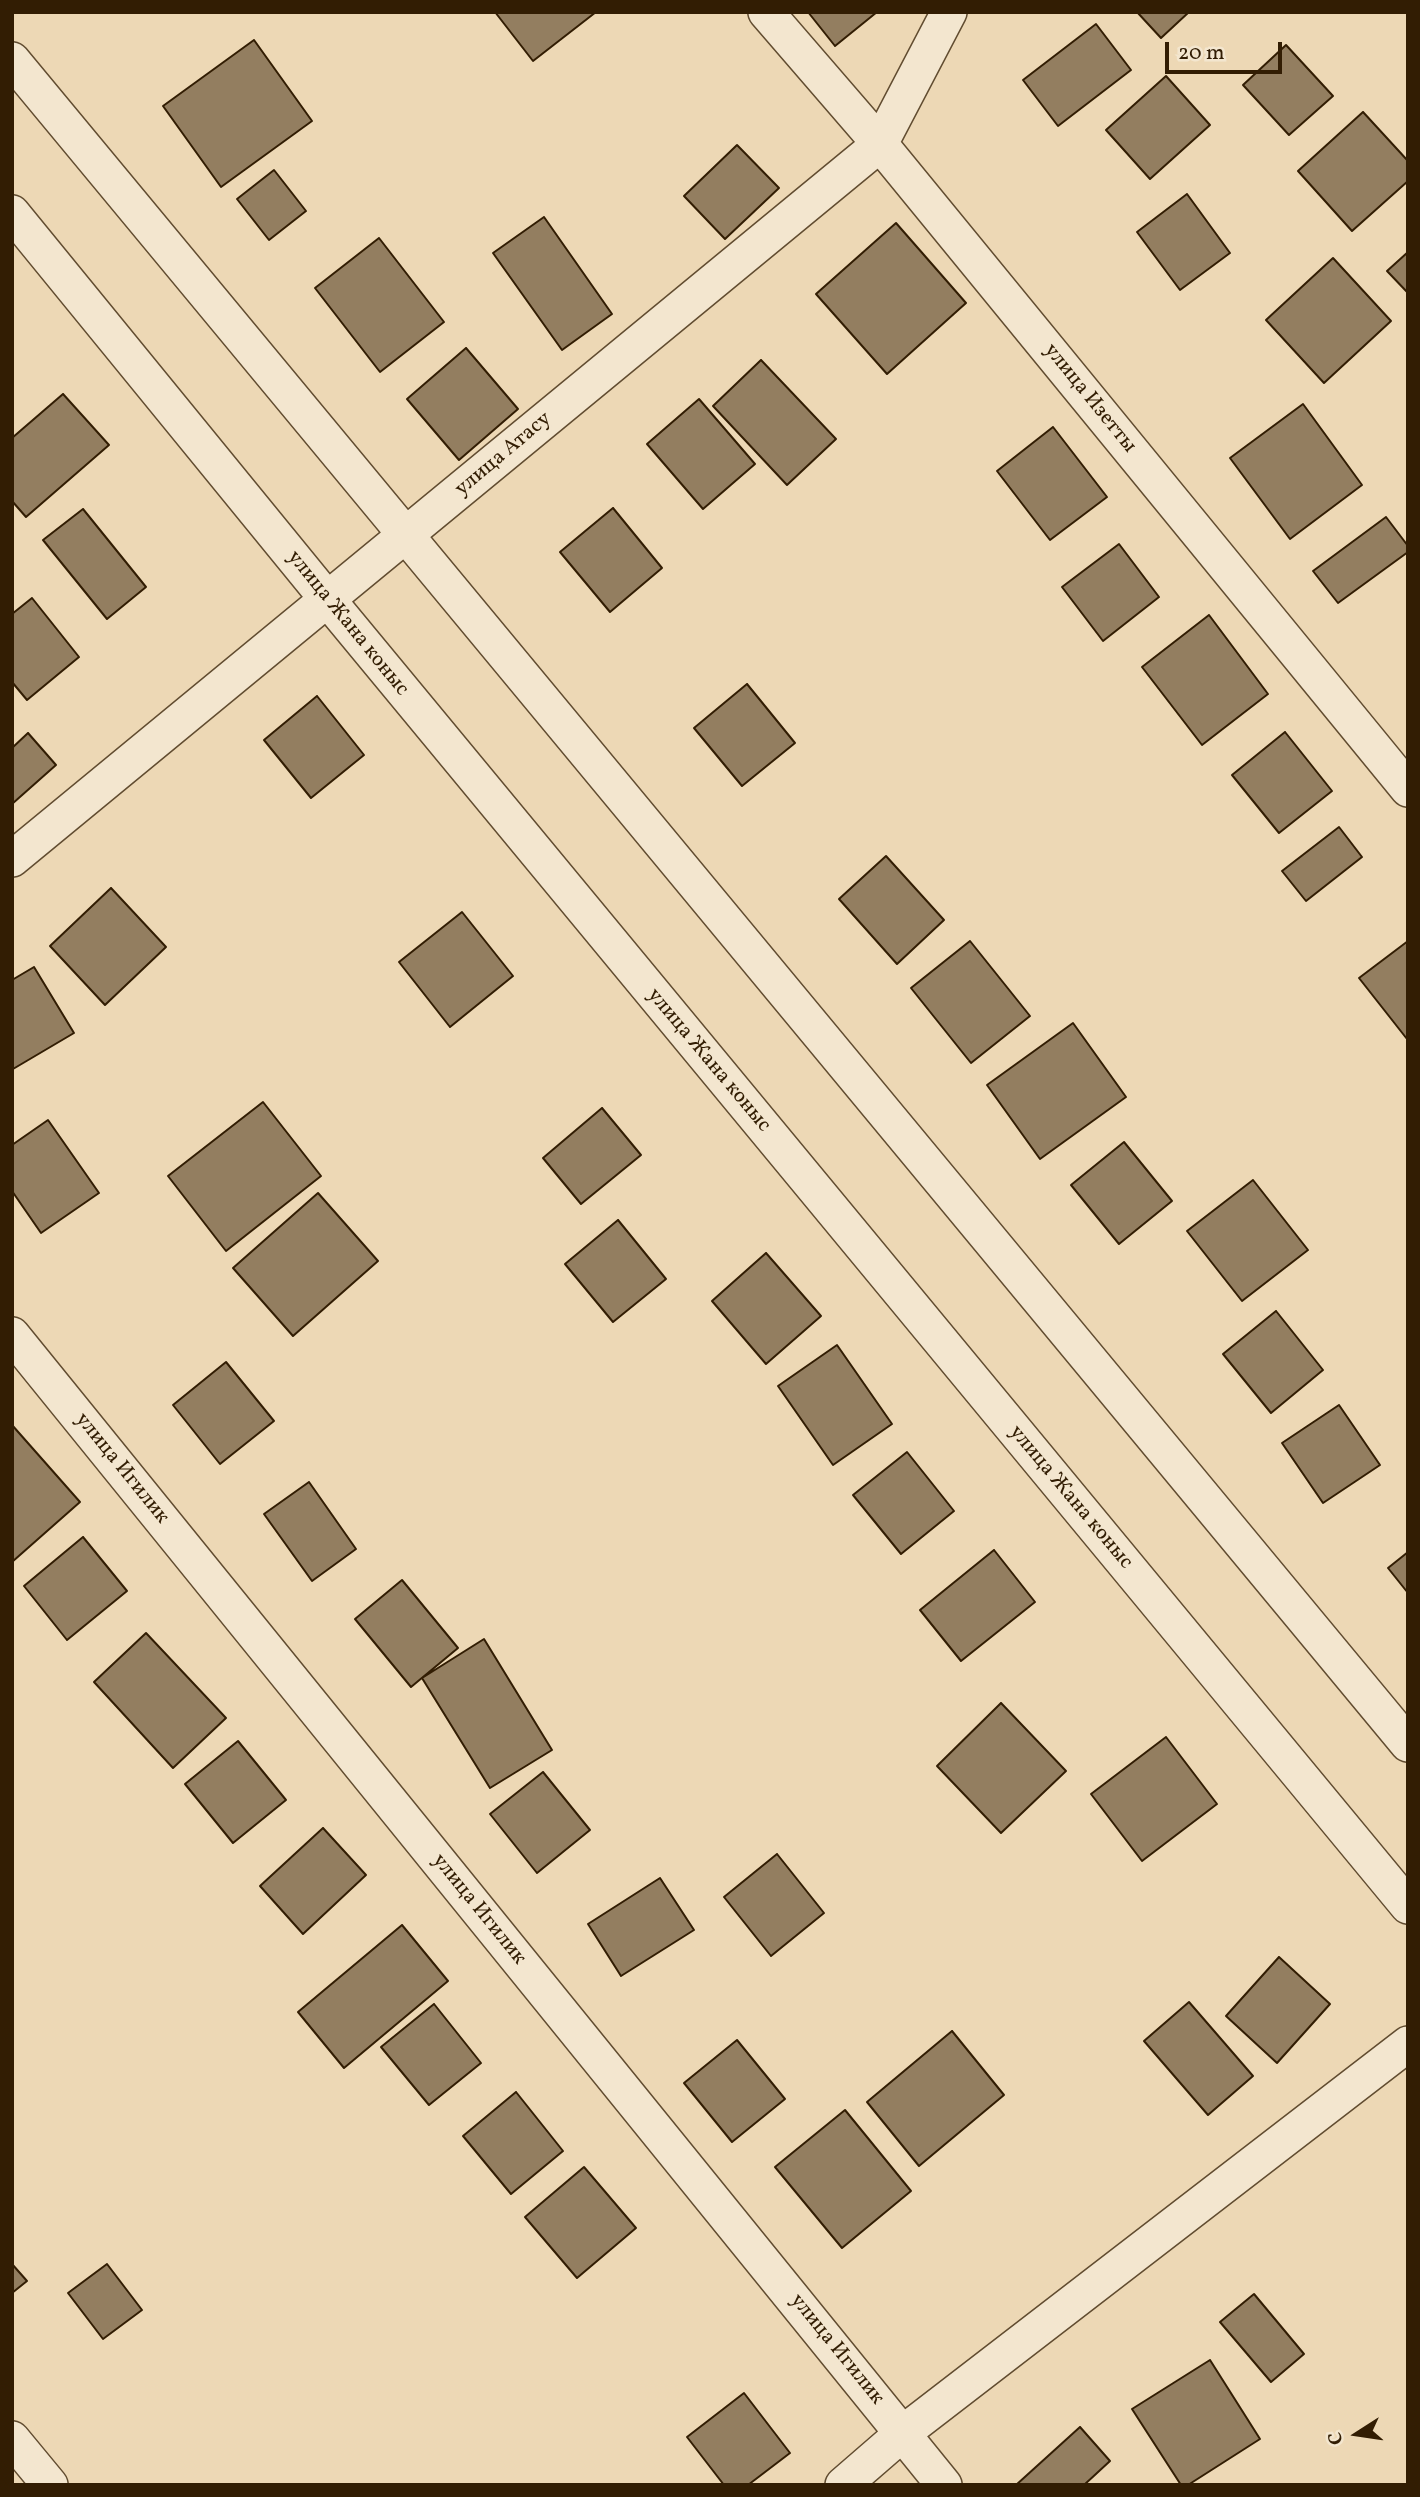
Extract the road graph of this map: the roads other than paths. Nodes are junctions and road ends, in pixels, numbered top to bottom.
1 (766, 12) edge
2 (949, 12) edge
3 (12, 60) edge
4 (880, 144) junction
5 (12, 213) edge
6 (406, 535) junction
7 (328, 600) junction
8 (1408, 789) edge
9 (12, 859) edge
10 (12, 1335) edge
11 (1408, 1744) edge
12 (1408, 1906) edge
13 (1408, 2044) edge
14 (903, 2433) junction
15 (12, 2439) edge
16 (50, 2485) edge
17 (843, 2485) edge
18 (944, 2485) edge

1 - 4 street, улица Изетты
2 - 4 street, улица Атасу
3 - 6 street
4 - 6 street, улица Атасу
4 - 8 street, улица Изетты
5 - 7 street, улица Жана коныс
6 - 7 street, улица Атасу
6 - 11 street
7 - 9 street, улица Атасу
7 - 12 street, улица Жана коныс
10 - 14 street, улица Игилик
13 - 14 street
14 - 17 street
14 - 18 street, улица Игилик
15 - 16 street

